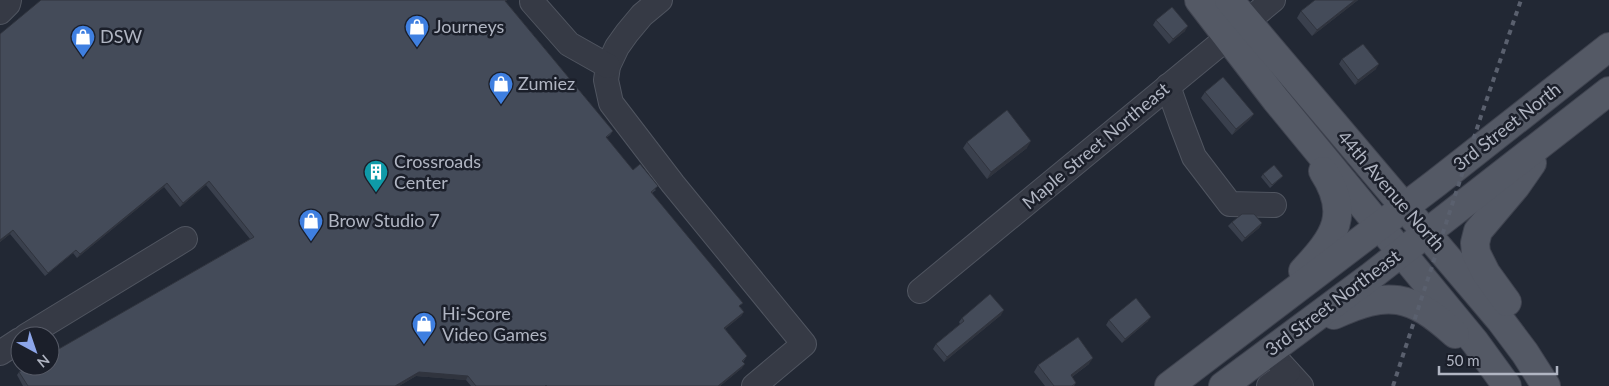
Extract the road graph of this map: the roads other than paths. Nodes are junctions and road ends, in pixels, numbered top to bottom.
1 (9, 0) edge
2 (660, 0) edge
3 (1199, 0) edge
4 (1229, 0) edge
5 (1273, 0) edge
6 (532, 2) dead end
7 (0, 12) edge
8 (1237, 29) junction
9 (1609, 47) edge
10 (608, 66) junction
11 (1259, 77) junction
12 (1168, 86) junction
13 (1609, 91) edge
14 (1549, 139) junction
15 (1274, 205) dead end
16 (1405, 207) junction
17 (1380, 225) junction
18 (1427, 232) junction
19 (185, 239) dead end
20 (1402, 252) junction
21 (920, 292) dead end
22 (42, 326) edge
23 (1270, 352) junction
24 (1199, 364) junction
25 (1294, 379) edge
26 (754, 386) edge
27 (1169, 386) edge
28 (1223, 386) edge
29 (1269, 386) edge
30 (1506, 386) edge
31 (1546, 386) edge
32 (1563, 386) edge

1 - 7 street
2 - 10 street
3 - 8 main road, 44th Avenue North
4 - 8 main road, 44th Avenue North
5 - 8 street, Maple Street Northeast
6 - 10 street
8 - 11 main road, 44th Avenue North
8 - 12 street, Maple Street Northeast
8 - 16 main road, 44th Avenue North
9 - 16 main road, 3rd Street North
10 - 26 street
11 - 17 main road, 44th Avenue North
11 - 24 main road
12 - 15 street
12 - 21 street, Maple Street Northeast
13 - 14 main road, 3rd Street Northeast
14 - 18 main road, 3rd Street Northeast
14 - 32 main road
16 - 17 main road, 3rd Street Northeast
16 - 18 main road, 44th Avenue North
17 - 20 main road, 44th Avenue North
17 - 24 main road, 3rd Street Northeast
18 - 20 main road, 3rd Street Northeast
18 - 31 main road, 44th Avenue North
19 - 22 street
20 - 23 main road, 3rd Street Northeast
20 - 30 main road, 44th Avenue North
23 - 25 street
23 - 28 main road, 3rd Street Northeast
23 - 30 main road
24 - 27 main road, 3rd Street Northeast
25 - 29 street

